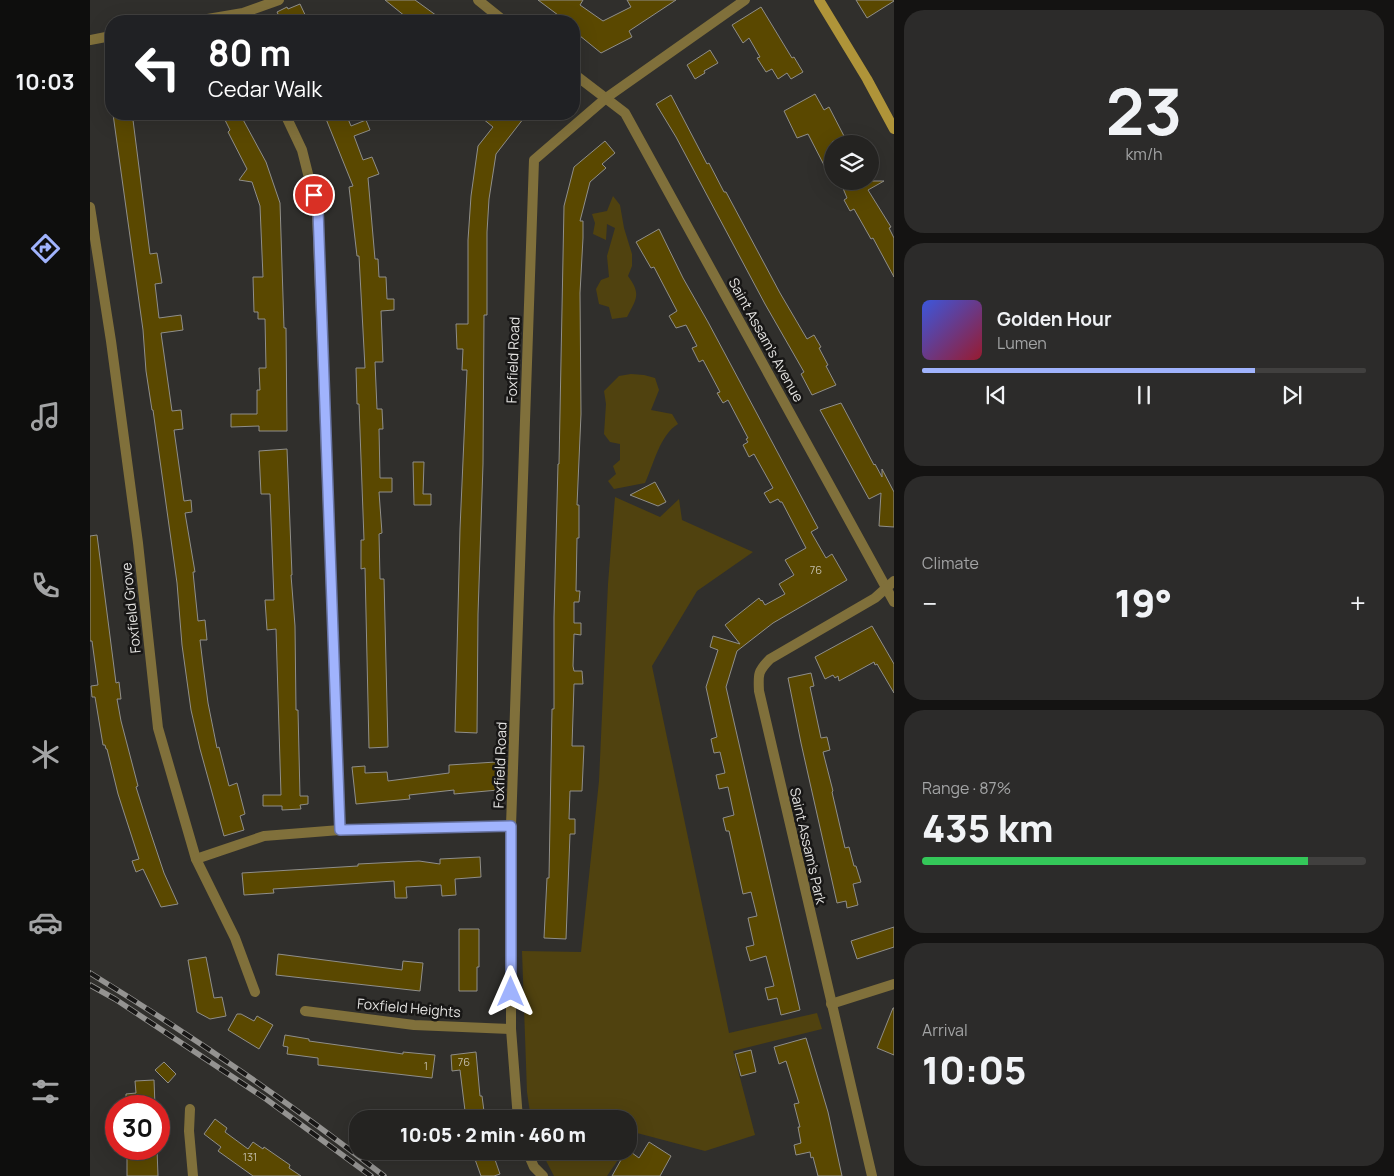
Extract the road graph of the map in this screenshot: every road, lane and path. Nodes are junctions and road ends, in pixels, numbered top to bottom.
1 (279, 0) edge
2 (478, 0) edge
3 (745, 0) edge
4 (819, 0) edge
5 (249, 15) edge
6 (497, 15) edge
7 (105, 37) edge
8 (90, 40) edge
9 (580, 78) edge
10 (606, 98) junction
11 (288, 120) edge
12 (894, 129) edge
13 (90, 207) edge
14 (890, 584) edge
15 (894, 602) edge
16 (511, 826) junction
17 (340, 830) junction
18 (196, 859) junction
19 (894, 984) edge
20 (255, 992) dead end
21 (831, 1004) junction
22 (305, 1011) dead end
23 (511, 1029) junction
24 (190, 1109) dead end
25 (517, 1110) edge
26 (531, 1160) edge
27 (193, 1176) edge
28 (543, 1176) edge
29 (872, 1176) edge

1 - 5 street
2 - 6 street
3 - 10 street, Foxfield Road
4 - 12 main road
7 - 8 street
9 - 10 street, Saint Assam's Avenue
10 - 14 street, Saint Assam's Avenue
10 - 16 street, Foxfield Road
11 - 17 street
13 - 18 street, Foxfield Grove
14 - 15 street, Saint Assam's Avenue
14 - 21 street, Saint Assam's Park
16 - 17 street
16 - 23 street, Foxfield Road
17 - 18 street
18 - 20 street, Foxfield Grove
19 - 21 street
21 - 29 street, Saint Assam's Park
22 - 23 street, Foxfield Heights
23 - 25 street, Foxfield Road
24 - 27 street
26 - 28 street

